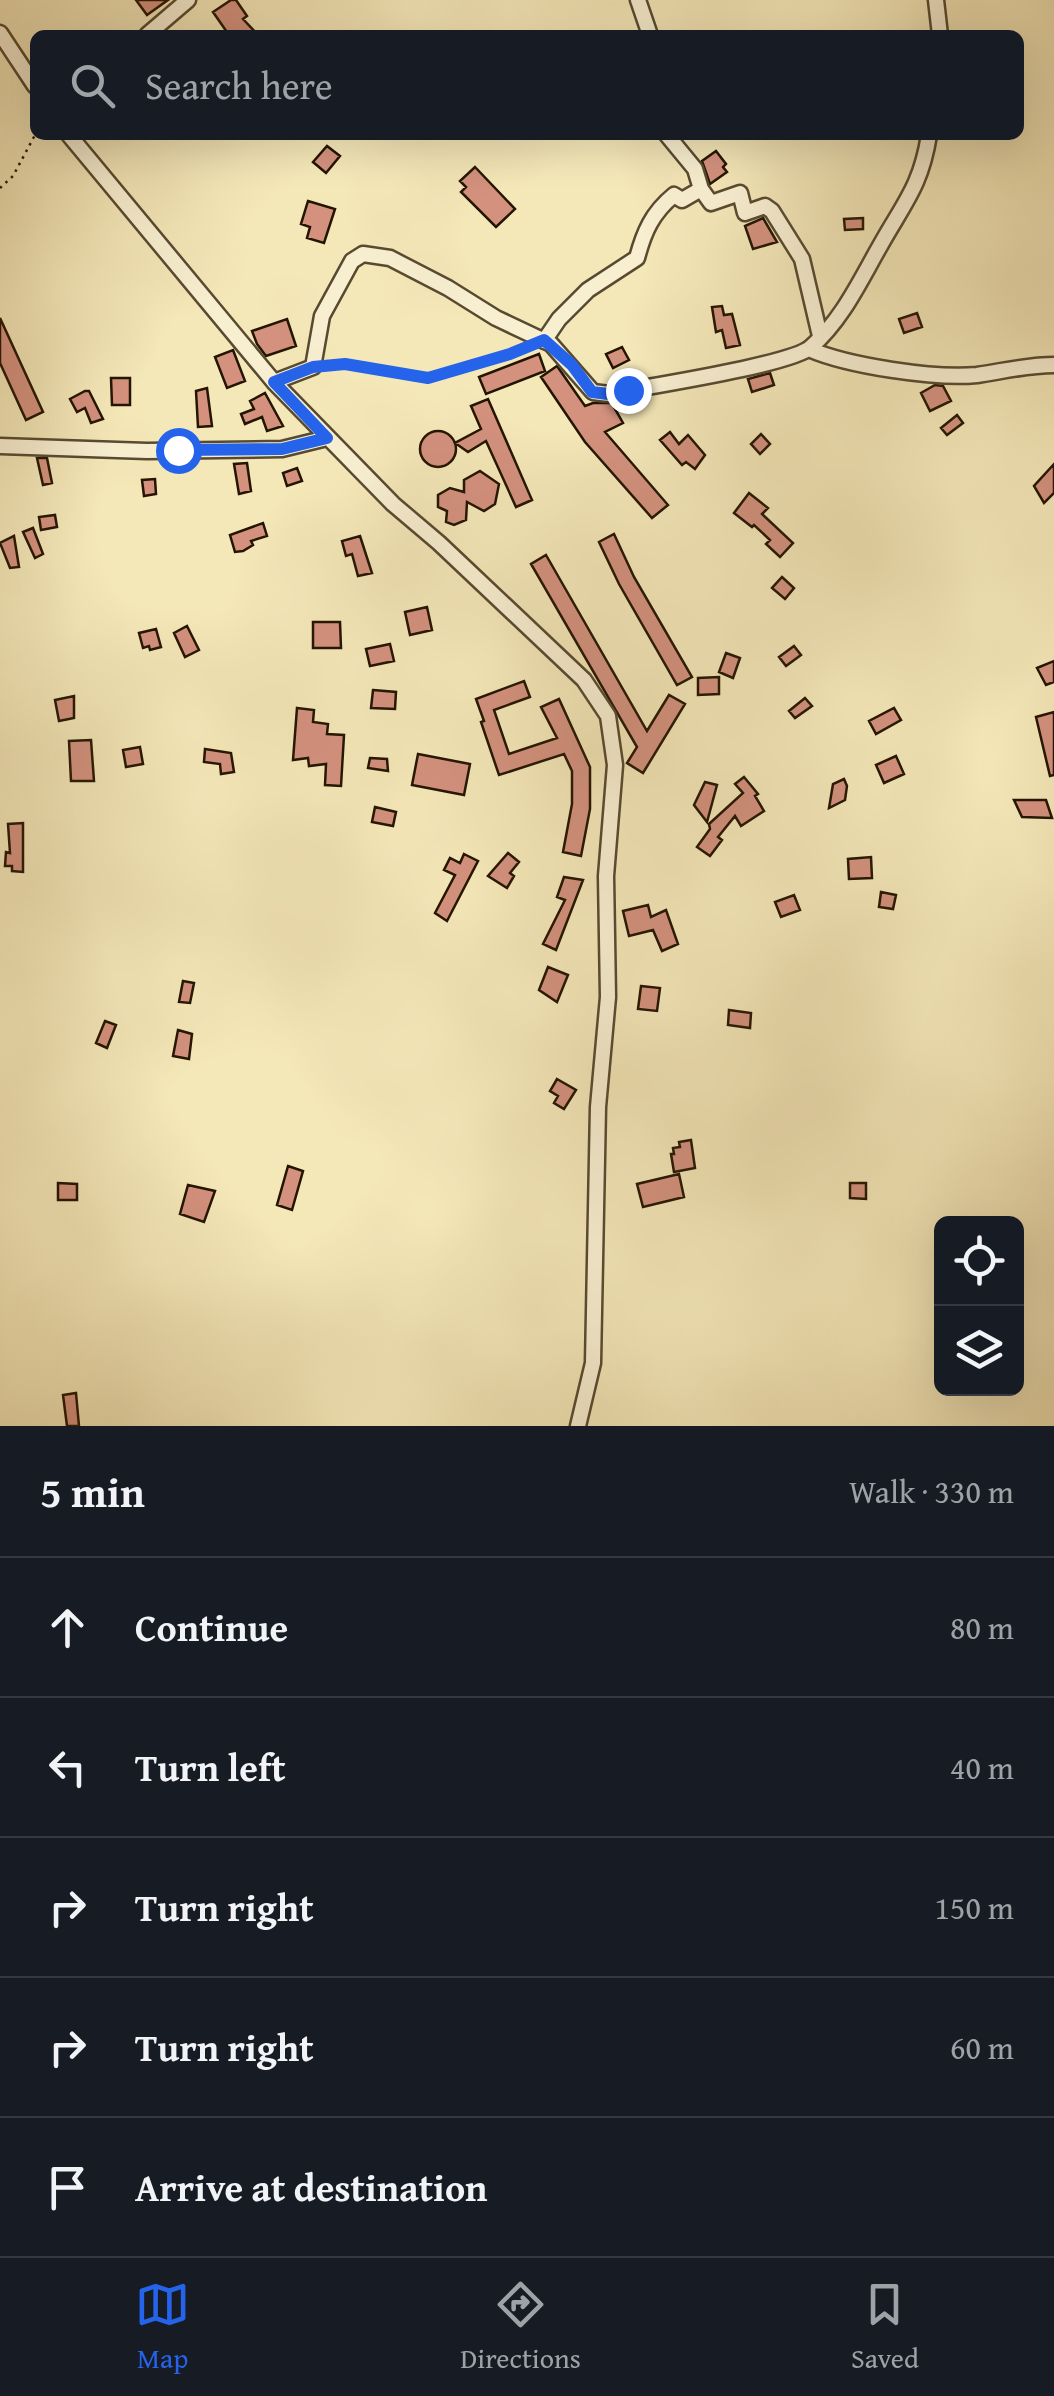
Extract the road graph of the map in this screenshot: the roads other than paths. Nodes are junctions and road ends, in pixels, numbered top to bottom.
1 (188, 0) edge
2 (638, 0) edge
3 (936, 0) edge
4 (153, 30) edge
5 (648, 30) edge
6 (939, 30) edge
7 (0, 33) edge
8 (30, 78) edge
9 (73, 140) edge
10 (671, 140) edge
11 (928, 140) edge
12 (701, 189) junction
13 (820, 336) junction
14 (544, 340) junction
15 (810, 349) junction
16 (1054, 366) edge
17 (274, 382) junction
18 (327, 438) junction
19 (0, 446) edge
20 (578, 1426) edge

1 - 4 street
2 - 5 street
3 - 6 street
7 - 8 street
9 - 17 street
10 - 12 street
11 - 13 street
12 - 13 street
12 - 14 street
13 - 15 street
14 - 15 street
14 - 17 street
15 - 16 street
17 - 18 street
18 - 19 street
18 - 20 street

